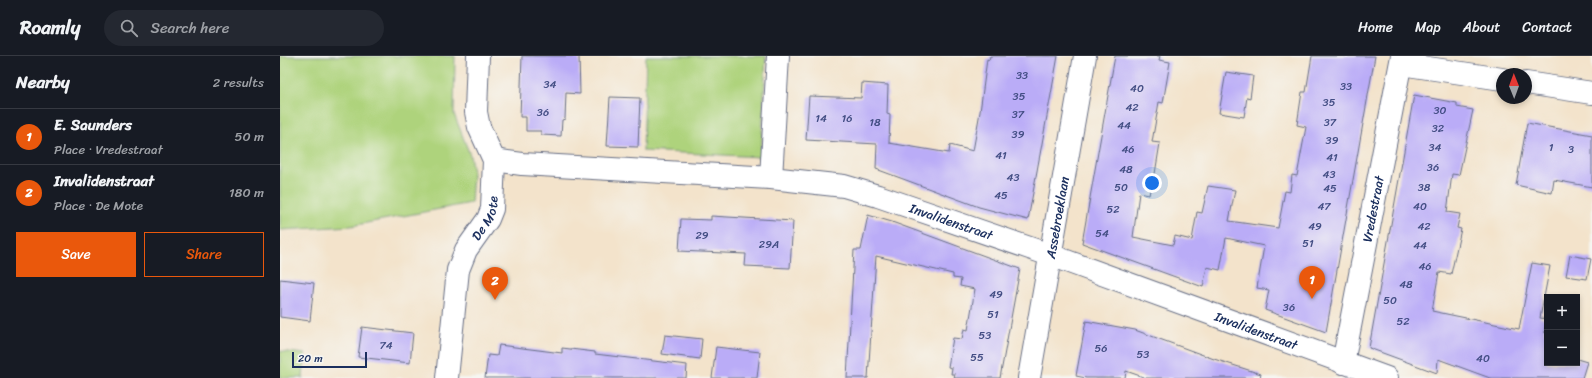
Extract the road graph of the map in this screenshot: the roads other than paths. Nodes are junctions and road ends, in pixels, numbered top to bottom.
1 (478, 56) edge
2 (778, 56) edge
3 (1086, 56) edge
4 (1402, 60) edge
5 (1496, 78) edge
6 (1532, 84) edge
7 (1592, 93) edge
8 (494, 160) junction
9 (771, 178) junction
10 (1050, 255) junction
11 (1343, 363) junction
12 (1374, 376) edge
13 (446, 378) edge
14 (1029, 378) edge

1 - 8 street, De Mote
2 - 9 street
3 - 10 street, Assebroeklaan
4 - 5 street
4 - 11 street, Vredestraat
6 - 7 street
8 - 9 street, Invalidenstraat
8 - 13 street, De Mote
9 - 10 street, Invalidenstraat
10 - 11 street, Invalidenstraat
10 - 14 street, Assebroeklaan
11 - 12 street, Invalidenstraat

